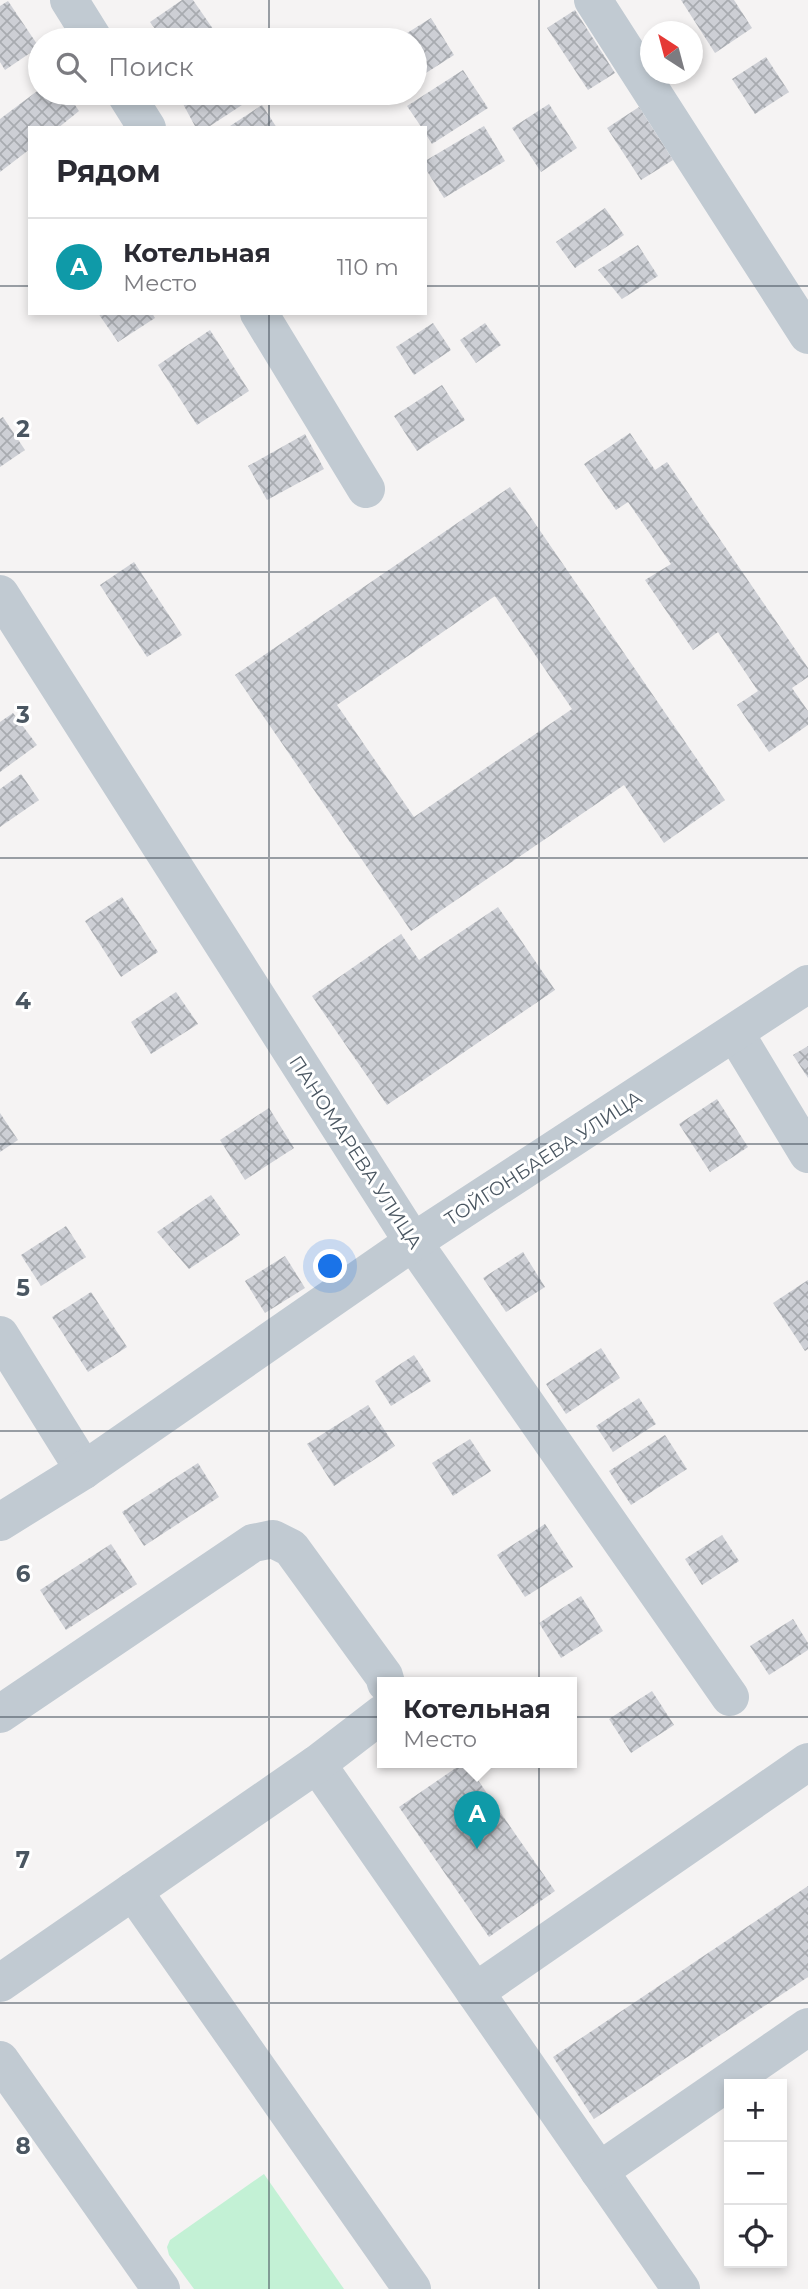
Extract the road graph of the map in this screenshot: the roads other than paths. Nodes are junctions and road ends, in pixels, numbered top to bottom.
1 (69, 0) edge
2 (593, 0) edge
3 (86, 28) edge
4 (133, 105) edge
5 (146, 126) edge
6 (260, 315) edge
7 (808, 335) edge
8 (366, 489) dead end
9 (0, 594) edge
10 (808, 984) edge
11 (735, 1033) junction
12 (808, 1154) edge
13 (413, 1242) junction
14 (0, 1335) edge
15 (84, 1470) junction
16 (0, 1522) edge
17 (384, 1677) edge
18 (730, 1697) dead end
19 (0, 1714) edge
20 (377, 1719) edge
21 (808, 1762) edge
22 (317, 1764) junction
23 (133, 1891) junction
24 (0, 1983) edge
25 (475, 1992) junction
26 (808, 2027) edge
27 (0, 2060) edge
28 (599, 2171) junction
29 (160, 2289) edge
30 (412, 2289) edge
31 (681, 2289) edge

1 - 3 street
2 - 7 street
4 - 5 street
6 - 8 street
9 - 13 street, ПАНОМАРЕВА УЛИЦА
10 - 11 street, ТОЙГОНБАЕВА УЛИЦА
11 - 12 street
11 - 13 street, ТОЙГОНБАЕВА УЛИЦА
13 - 15 street, ТОЙГОНБАЕВА УЛИЦА
13 - 18 street, ПАНОМАРЕВА УЛИЦА
14 - 15 street
15 - 16 street, ТОЙГОНБАЕВА УЛИЦА
17 - 19 street
20 - 22 street
21 - 25 street
22 - 23 street
22 - 25 street
23 - 24 street
23 - 30 street
25 - 28 street
26 - 28 street
27 - 29 street
28 - 31 street

